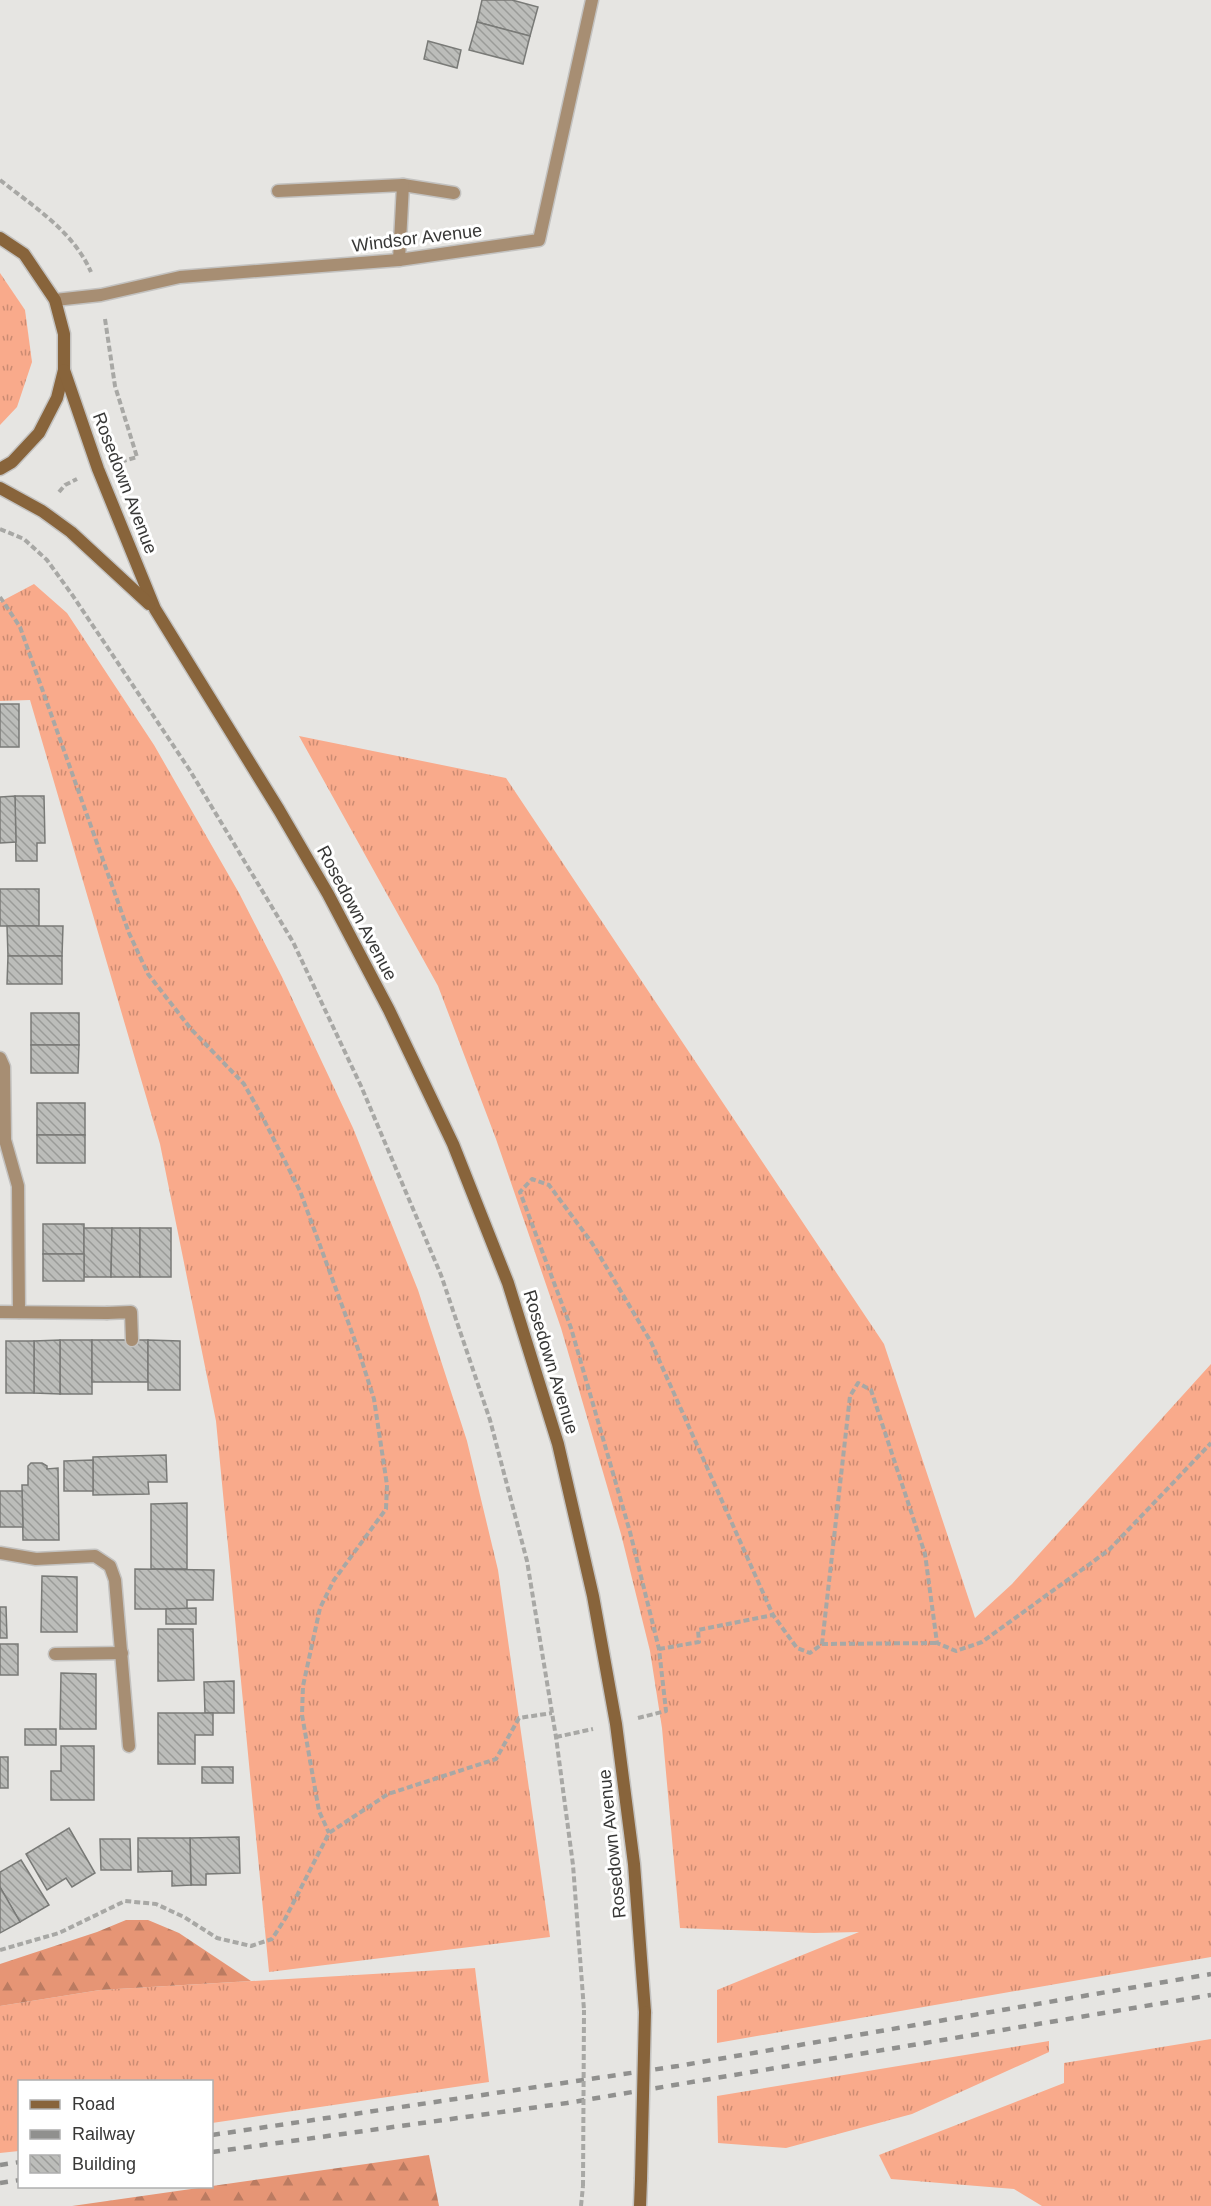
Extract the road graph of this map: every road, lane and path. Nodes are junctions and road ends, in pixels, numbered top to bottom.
1 (592, 0) edge
2 (403, 185) junction
3 (278, 191) dead end
4 (454, 193) dead end
5 (0, 238) edge
6 (399, 260) junction
7 (55, 300) junction
8 (64, 370) junction
9 (0, 469) edge
10 (0, 489) edge
11 (0, 529) edge
12 (0, 597) edge
13 (154, 609) junction
14 (0, 1058) edge
15 (0, 1312) edge
16 (19, 1312) junction
17 (132, 1340) dead end
18 (1211, 1443) edge
19 (0, 1553) edge
20 (772, 1615) junction
21 (937, 1643) junction
22 (822, 1644) junction
23 (659, 1649) junction
24 (122, 1653) junction
25 (55, 1654) dead end
26 (666, 1711) dead end
27 (552, 1713) junction
28 (129, 1746) dead end
29 (329, 1833) junction
30 (0, 1950) edge
31 (581, 2206) edge
32 (639, 2206) edge

1 - 6 street, Windsor Avenue
2 - 3 street
2 - 4 street
2 - 6 street
5 - 7 street
6 - 7 street, Windsor Avenue
7 - 8 street
8 - 9 street
8 - 13 street, Rosedown Avenue
10 - 13 street, Rosedown Avenue
11 - 27 path
12 - 29 path
13 - 32 street, Rosedown Avenue, bridge
14 - 16 street
15 - 16 street
16 - 17 street
18 - 21 path
19 - 24 street
20 - 22 path
20 - 23 path
20 - 23 path
21 - 22 path
21 - 22 path
23 - 26 path
24 - 25 street
24 - 28 street
27 - 29 path
27 - 31 path, bridge
29 - 30 path

